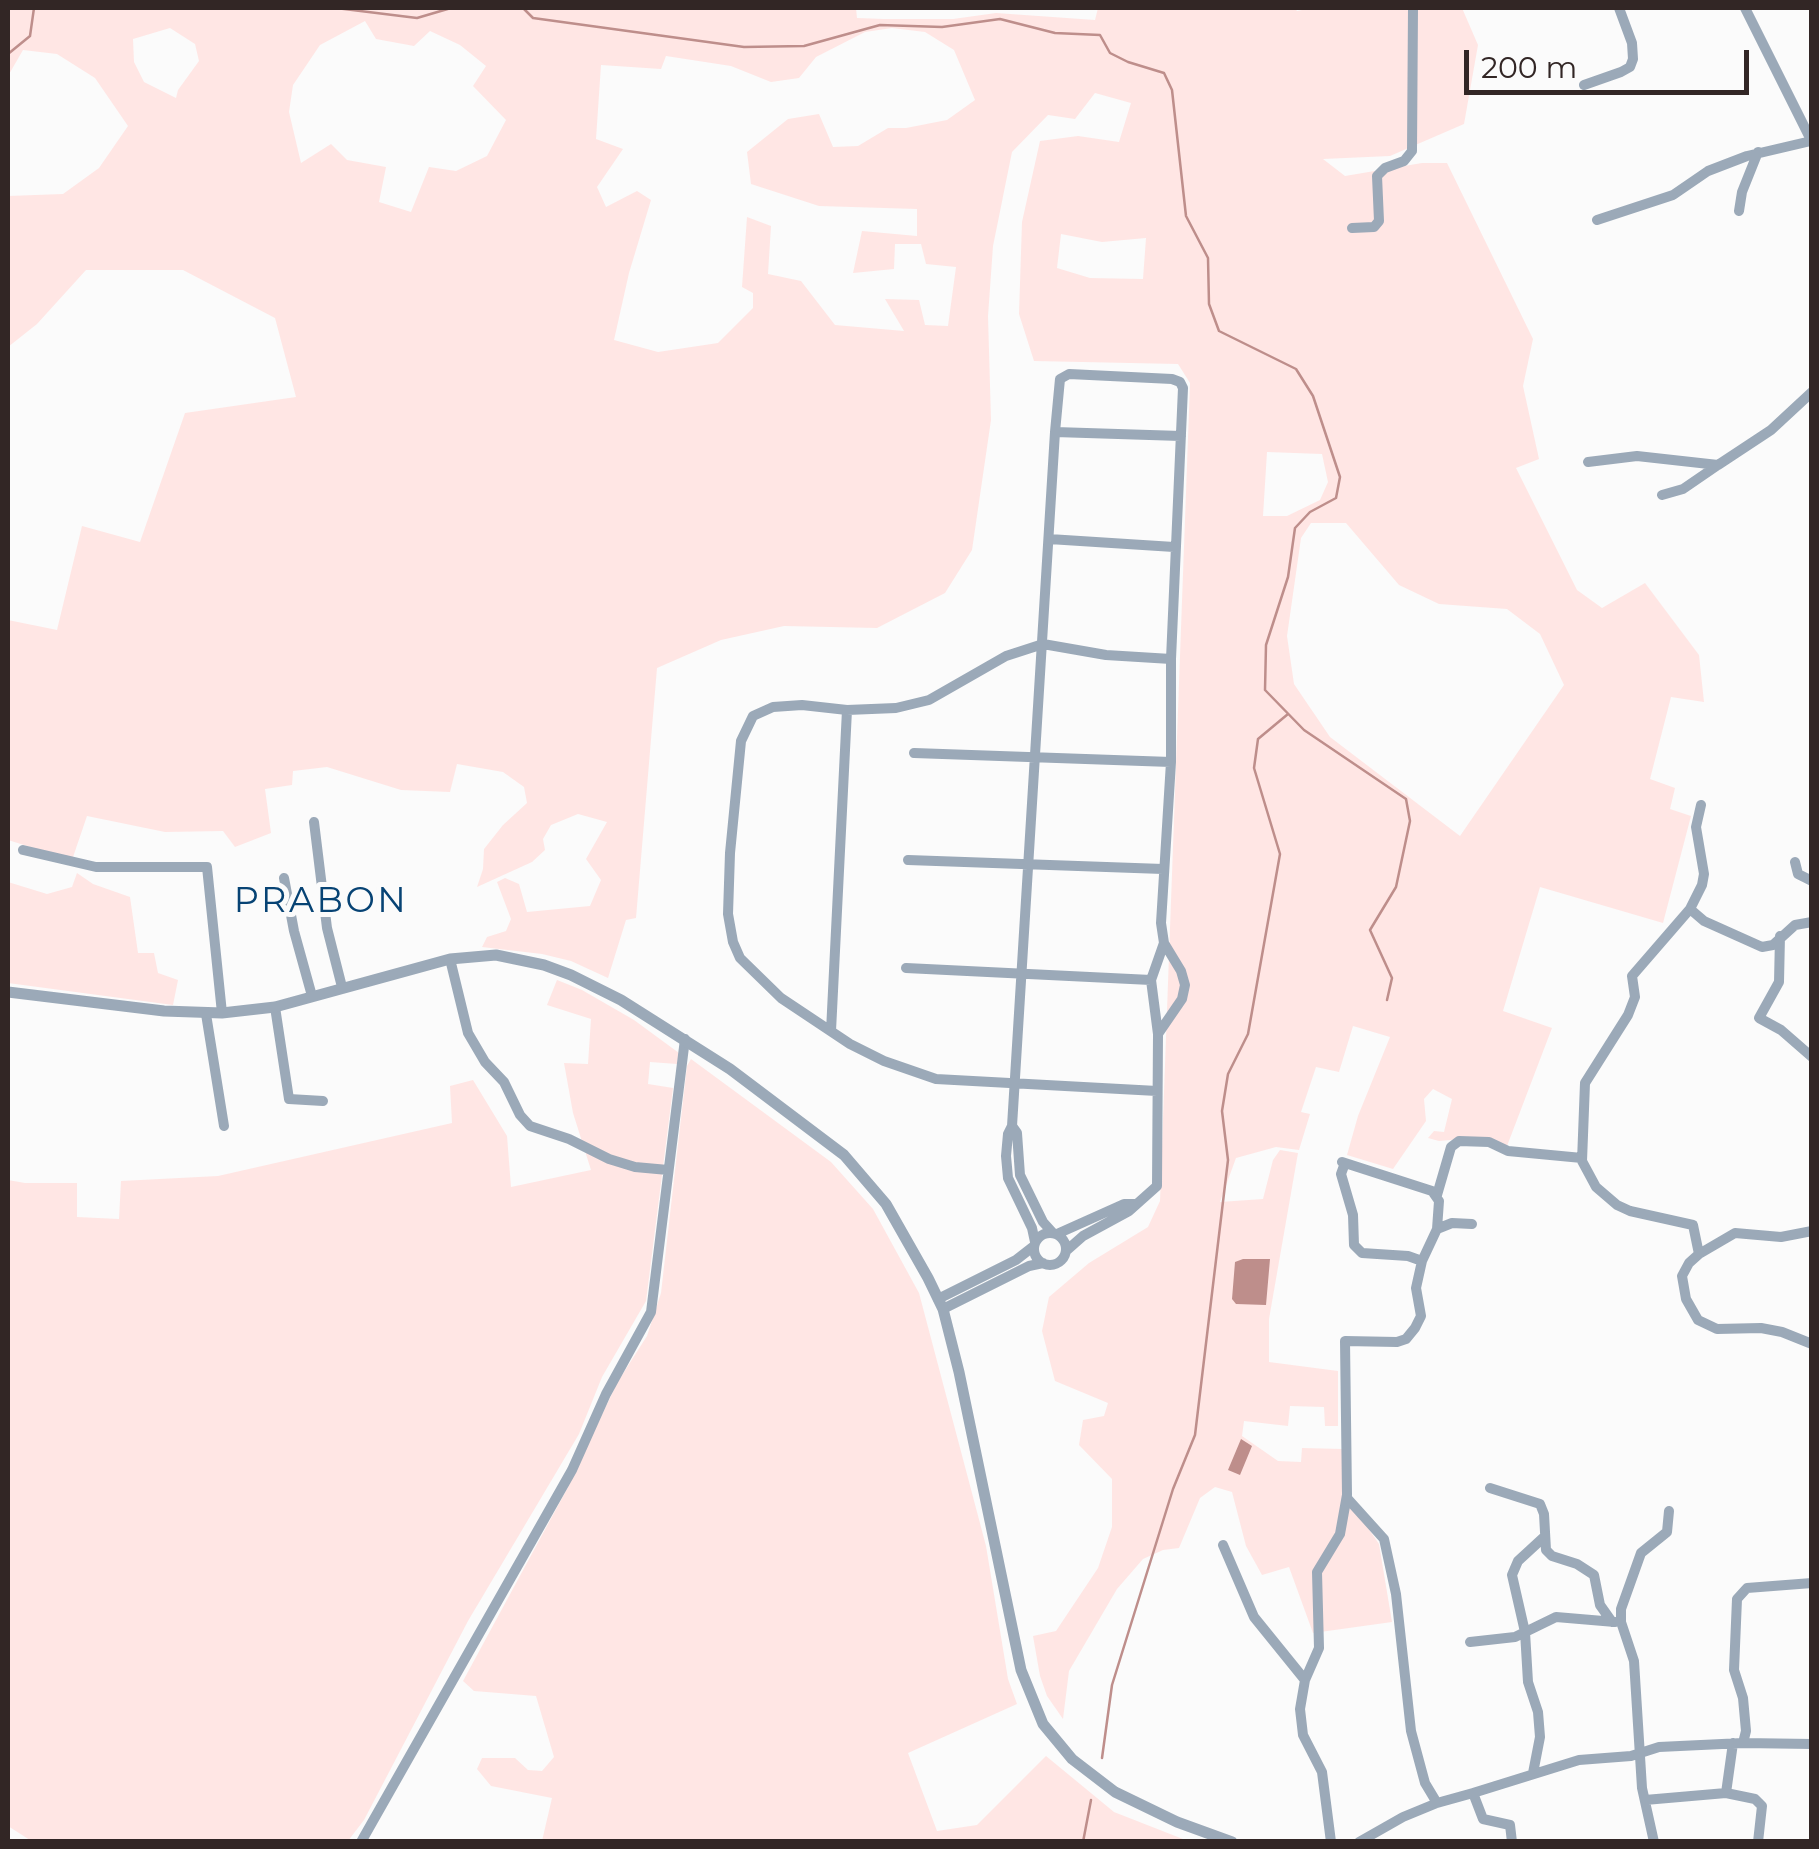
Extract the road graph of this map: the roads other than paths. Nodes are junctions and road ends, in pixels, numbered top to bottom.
1 (1413, 8) edge
2 (1620, 8) edge
3 (1745, 8) edge
4 (1584, 85) dead end
5 (1811, 142) edge
6 (1758, 152) junction
7 (1739, 211) dead end
8 (1597, 220) dead end
9 (1352, 228) dead end
10 (1812, 392) edge
11 (1055, 432) junction
12 (1181, 436) junction
13 (1588, 462) dead end
14 (1718, 465) junction
15 (1662, 495) dead end
16 (1049, 539) junction
17 (1174, 547) junction
18 (1043, 644) junction
19 (1171, 659) junction
20 (847, 710) junction
21 (914, 753) dead end
22 (1035, 759) junction
23 (1171, 762) junction
24 (1701, 804) dead end
25 (314, 822) dead end
26 (23, 850) dead end
27 (908, 860) dead end
28 (1795, 862) dead end
29 (1028, 864) junction
30 (1163, 869) junction
31 (284, 878) dead end
32 (1812, 881) edge
33 (1690, 909) junction
34 (1812, 922) edge
35 (1780, 936) junction
36 (1164, 944) junction
37 (450, 959) junction
38 (906, 968) dead end
39 (1021, 976) junction
40 (1151, 980) junction
41 (342, 986) junction
42 (8, 992) edge
43 (312, 996) junction
44 (275, 1007) junction
45 (222, 1012) junction
46 (206, 1014) junction
47 (831, 1032) junction
48 (1158, 1034) junction
49 (685, 1039) junction
50 (1812, 1056) edge
51 (1015, 1082) junction
52 (1157, 1091) junction
53 (324, 1101) dead end
54 (224, 1126) dead end
55 (1582, 1158) junction
56 (668, 1170) junction
57 (1021, 1194) junction
58 (1437, 1195) junction
59 (1134, 1204) junction
60 (1472, 1224) dead end
61 (1437, 1229) junction
62 (1812, 1231) edge
63 (1055, 1234) junction
64 (1034, 1244) junction
65 (1066, 1251) junction
66 (1700, 1254) junction
67 (1422, 1261) junction
68 (1043, 1263) junction
69 (940, 1304) junction
70 (1812, 1344) edge
71 (1490, 1488) dead end
72 (1347, 1498) junction
73 (1668, 1511) dead end
74 (1543, 1538) junction
75 (1223, 1545) dead end
76 (1812, 1582) edge
77 (1617, 1622) junction
78 (1525, 1632) junction
79 (1470, 1642) dead end
80 (1306, 1680) junction
81 (1738, 1743) junction
82 (1812, 1744) edge
83 (1642, 1752) junction
84 (1533, 1773) junction
85 (1474, 1793) junction
86 (1726, 1793) junction
87 (1668, 1799) junction
88 (1645, 1800) junction
89 (1438, 1803) junction
90 (1650, 1819) junction
91 (361, 1842) edge
92 (1232, 1842) edge
93 (1331, 1842) edge
94 (1359, 1842) edge
95 (1512, 1842) edge
96 (1654, 1842) edge
97 (1758, 1842) edge

1 - 9 street
2 - 4 street
3 - 5 street
5 - 6 street
6 - 7 street
6 - 8 street
10 - 14 street
11 - 12 street
11 - 12 street
11 - 16 street
12 - 17 street
13 - 14 street
14 - 15 street
16 - 17 street
16 - 18 street
17 - 19 street
18 - 19 street
18 - 20 street
18 - 22 street
19 - 23 street
20 - 47 street
20 - 47 street
21 - 22 street
22 - 23 street
22 - 29 street
23 - 30 street
24 - 33 street
25 - 41 street
26 - 45 street
27 - 29 street
28 - 32 street
29 - 30 street
29 - 39 street
30 - 36 street
31 - 43 street
33 - 35 street
33 - 55 street
34 - 35 street
35 - 50 street
36 - 40 street
36 - 48 street
37 - 41 street
37 - 49 street
37 - 56 street
38 - 39 street
39 - 40 street
39 - 51 street
40 - 48 street
41 - 43 street
42 - 46 street
43 - 44 street
44 - 45 street
44 - 53 street
45 - 46 street
46 - 54 street
47 - 51 street
48 - 52 street
49 - 56 street
49 - 69 street
51 - 52 street
51 - 57 street
52 - 59 street
55 - 58 street
55 - 66 street
56 - 91 street
57 - 63 street
57 - 64 street
58 - 61 street
58 - 67 street
59 - 63 street
59 - 65 street
60 - 61 street
61 - 67 street
62 - 66 street
63 - 64 street
63 - 65 street
64 - 68 street
64 - 69 street
65 - 68 street
66 - 70 street
67 - 72 street
68 - 69 street
69 - 92 street
71 - 74 street
72 - 80 street
72 - 89 street
73 - 77 street
74 - 77 street
74 - 78 street
75 - 80 street
76 - 81 street
77 - 78 street
77 - 83 street
78 - 79 street
78 - 84 street
80 - 93 street
81 - 82 street
81 - 83 street
81 - 86 street
83 - 84 street
83 - 88 street
84 - 85 street
85 - 89 street
85 - 95 street
86 - 87 street
86 - 97 street
87 - 88 street
87 - 90 street
88 - 90 street
89 - 94 street
90 - 96 street

